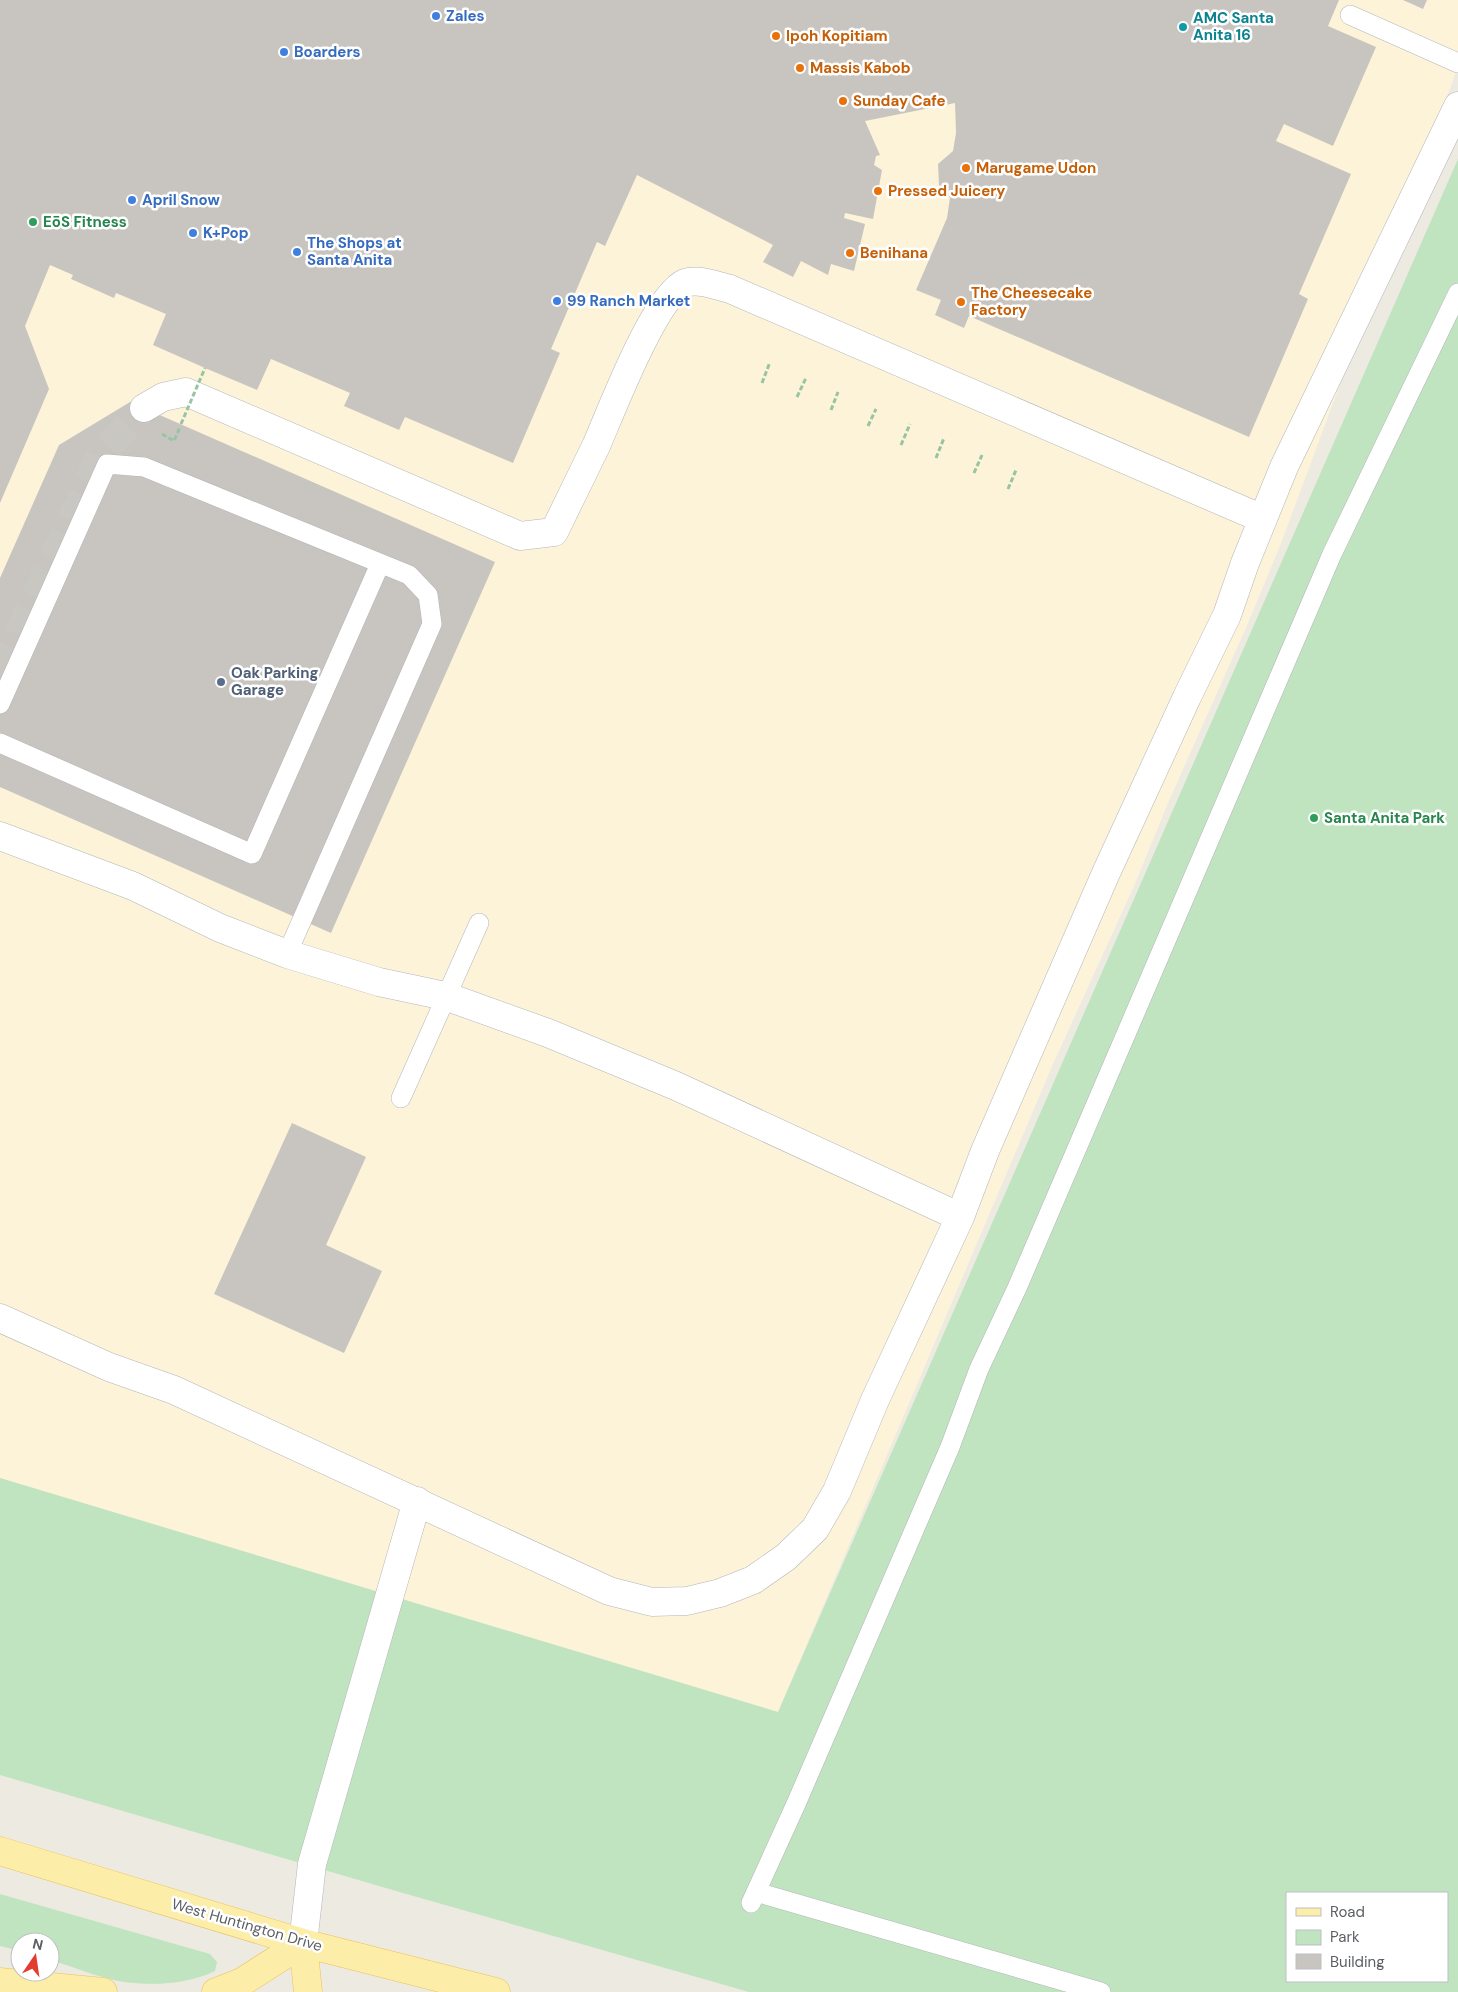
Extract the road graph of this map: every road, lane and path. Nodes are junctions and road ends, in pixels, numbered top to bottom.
1 (1350, 15) dead end
2 (1458, 63) edge
3 (1458, 106) edge
4 (1458, 293) edge
5 (770, 362) dead end
6 (205, 368) dead end
7 (806, 378) dead end
8 (762, 383) dead end
9 (838, 392) dead end
10 (797, 397) dead end
11 (144, 408) tunnel mouth
12 (876, 409) dead end
13 (830, 410) dead end
14 (910, 424) dead end
15 (868, 426) dead end
16 (165, 437) dead end
17 (944, 438) dead end
18 (901, 445) dead end
19 (982, 455) dead end
20 (936, 458) dead end
21 (1016, 470) dead end
22 (974, 473) dead end
23 (1008, 489) dead end
24 (1262, 519) junction
25 (380, 564) junction
26 (0, 704) edge
27 (0, 743) edge
28 (0, 836) edge
29 (479, 923) dead end
30 (288, 954) junction
31 (445, 996) junction
32 (401, 1098) dead end
33 (960, 1217) junction
34 (0, 1318) edge
35 (417, 1501) junction
36 (0, 1851) edge
37 (303, 1943) junction
38 (0, 1982) edge
39 (104, 1992) edge
40 (216, 1992) edge
41 (308, 1992) edge
42 (496, 1992) edge
43 (1101, 1992) edge

1 - 2 lane
3 - 24 street
4 - 43 lane
5 - 8 path
6 - 16 path, bridge
7 - 10 path
9 - 13 path
11 - 24 street
12 - 15 path
14 - 18 path
17 - 20 path
19 - 22 path
21 - 23 path
24 - 33 street
25 - 26 lane
25 - 27 lane
25 - 30 lane
28 - 30 street
29 - 31 lane
30 - 31 street
31 - 32 lane
31 - 33 street
33 - 35 street
34 - 35 street
35 - 37 street
36 - 37 main road, West Huntington Drive
37 - 40 main road
37 - 41 main road
37 - 42 main road, West Huntington Drive
38 - 39 main road

